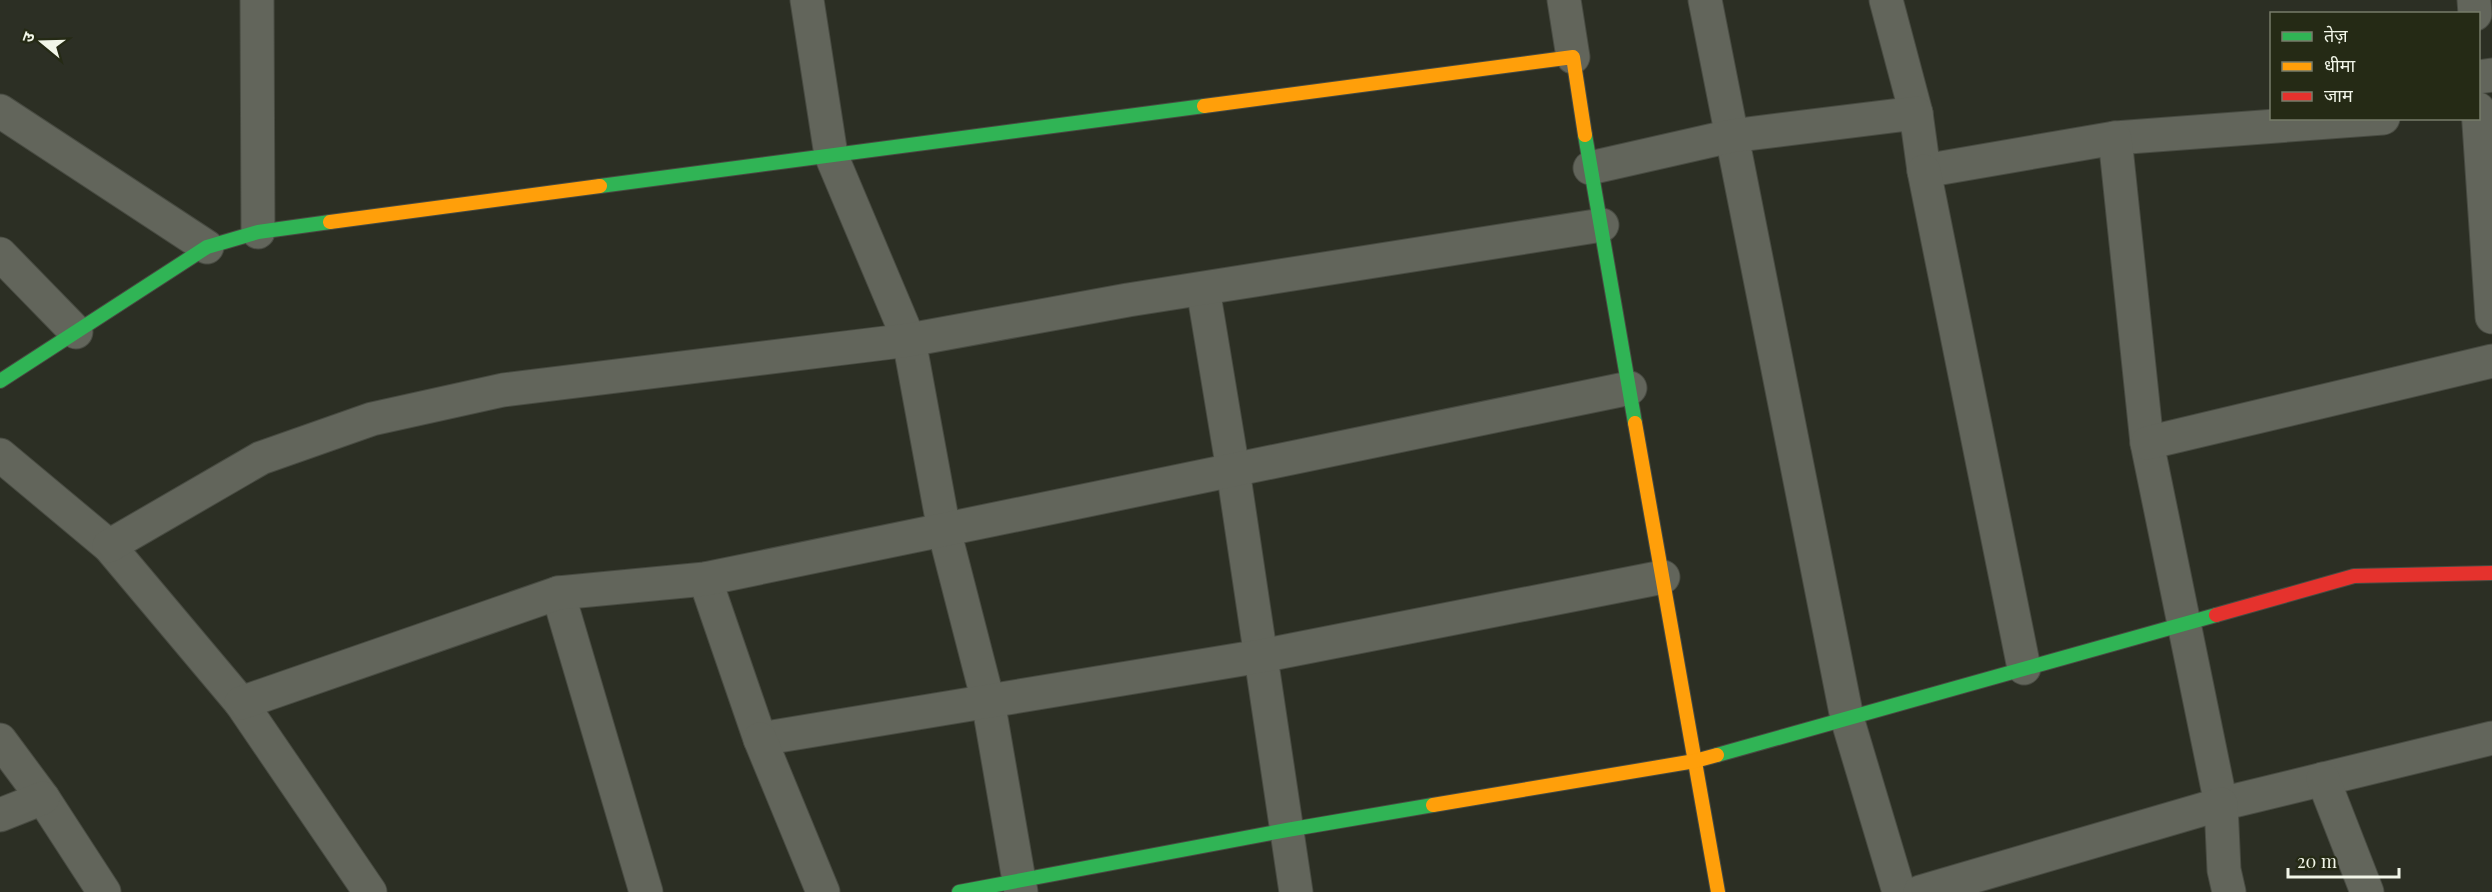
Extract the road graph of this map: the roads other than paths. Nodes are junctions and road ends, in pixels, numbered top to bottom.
1 (257, 0) edge
2 (807, 0) edge
3 (1564, 0) edge
4 (1705, 0) edge
5 (1886, 0) edge
6 (1573, 57) junction
7 (0, 111) edge
8 (1916, 113) junction
9 (2355, 120) edge
10 (2479, 120) edge
11 (1731, 136) junction
12 (2115, 138) junction
13 (831, 155) junction
14 (1590, 168) junction
15 (1924, 171) junction
16 (1602, 225) junction
17 (258, 232) junction
18 (207, 247) junction
19 (0, 254) edge
20 (1203, 289) junction
21 (2492, 317) edge
22 (76, 332) junction
23 (909, 340) junction
24 (2492, 361) edge
25 (0, 381) edge
26 (1630, 388) junction
27 (2147, 443) junction
28 (0, 455) edge
29 (1233, 470) junction
30 (944, 530) junction
31 (110, 546) junction
32 (2492, 573) edge
33 (1663, 577) junction
34 (705, 579) junction
35 (558, 593) junction
36 (2185, 624) junction
37 (1261, 656) junction
38 (2024, 668) junction
39 (987, 701) junction
40 (241, 703) junction
41 (1847, 718) junction
42 (2492, 738) edge
43 (760, 739) junction
44 (0, 740) edge
45 (1695, 761) junction
46 (2323, 779) junction
47 (43, 798) junction
48 (2221, 804) junction
49 (0, 815) edge
50 (1287, 830) junction
51 (2006, 880) edge
52 (1020, 886) edge
53 (104, 892) edge
54 (370, 892) edge
55 (646, 892) edge
56 (823, 892) edge
57 (959, 892) edge
58 (1296, 892) edge
59 (1718, 892) edge
60 (1899, 892) edge
61 (1920, 892) edge
62 (2229, 892) edge
63 (2367, 892) edge

1 - 17 street
2 - 13 street
3 - 6 street
4 - 11 street
5 - 8 street
6 - 13 street
6 - 14 street
7 - 18 street
8 - 11 street
8 - 15 street
9 - 12 street
10 - 21 street
11 - 14 street
11 - 41 street
12 - 15 street
12 - 27 street
13 - 17 street
13 - 23 street
14 - 16 street
15 - 38 street
16 - 20 street
16 - 26 street
17 - 18 street
18 - 22 street
19 - 22 street
20 - 23 street
20 - 29 street
22 - 25 street
23 - 30 street
23 - 31 street
24 - 27 street
26 - 29 street
26 - 33 street
27 - 36 street
28 - 31 street
29 - 30 street
29 - 37 street
30 - 34 street
30 - 39 street
31 - 40 street
32 - 36 street
33 - 37 street
33 - 45 street
34 - 35 street
34 - 43 street
35 - 40 street
35 - 55 street
36 - 38 street
36 - 48 street
37 - 39 street
37 - 50 street
38 - 41 street
39 - 43 street
39 - 52 street
40 - 54 street
41 - 45 street
41 - 60 street
42 - 46 street
43 - 56 street
44 - 47 street
45 - 50 street
45 - 59 street
46 - 48 street
46 - 63 street
47 - 49 street
47 - 53 street
48 - 51 street
48 - 62 street
50 - 52 street
50 - 58 street
51 - 61 street
52 - 57 street

